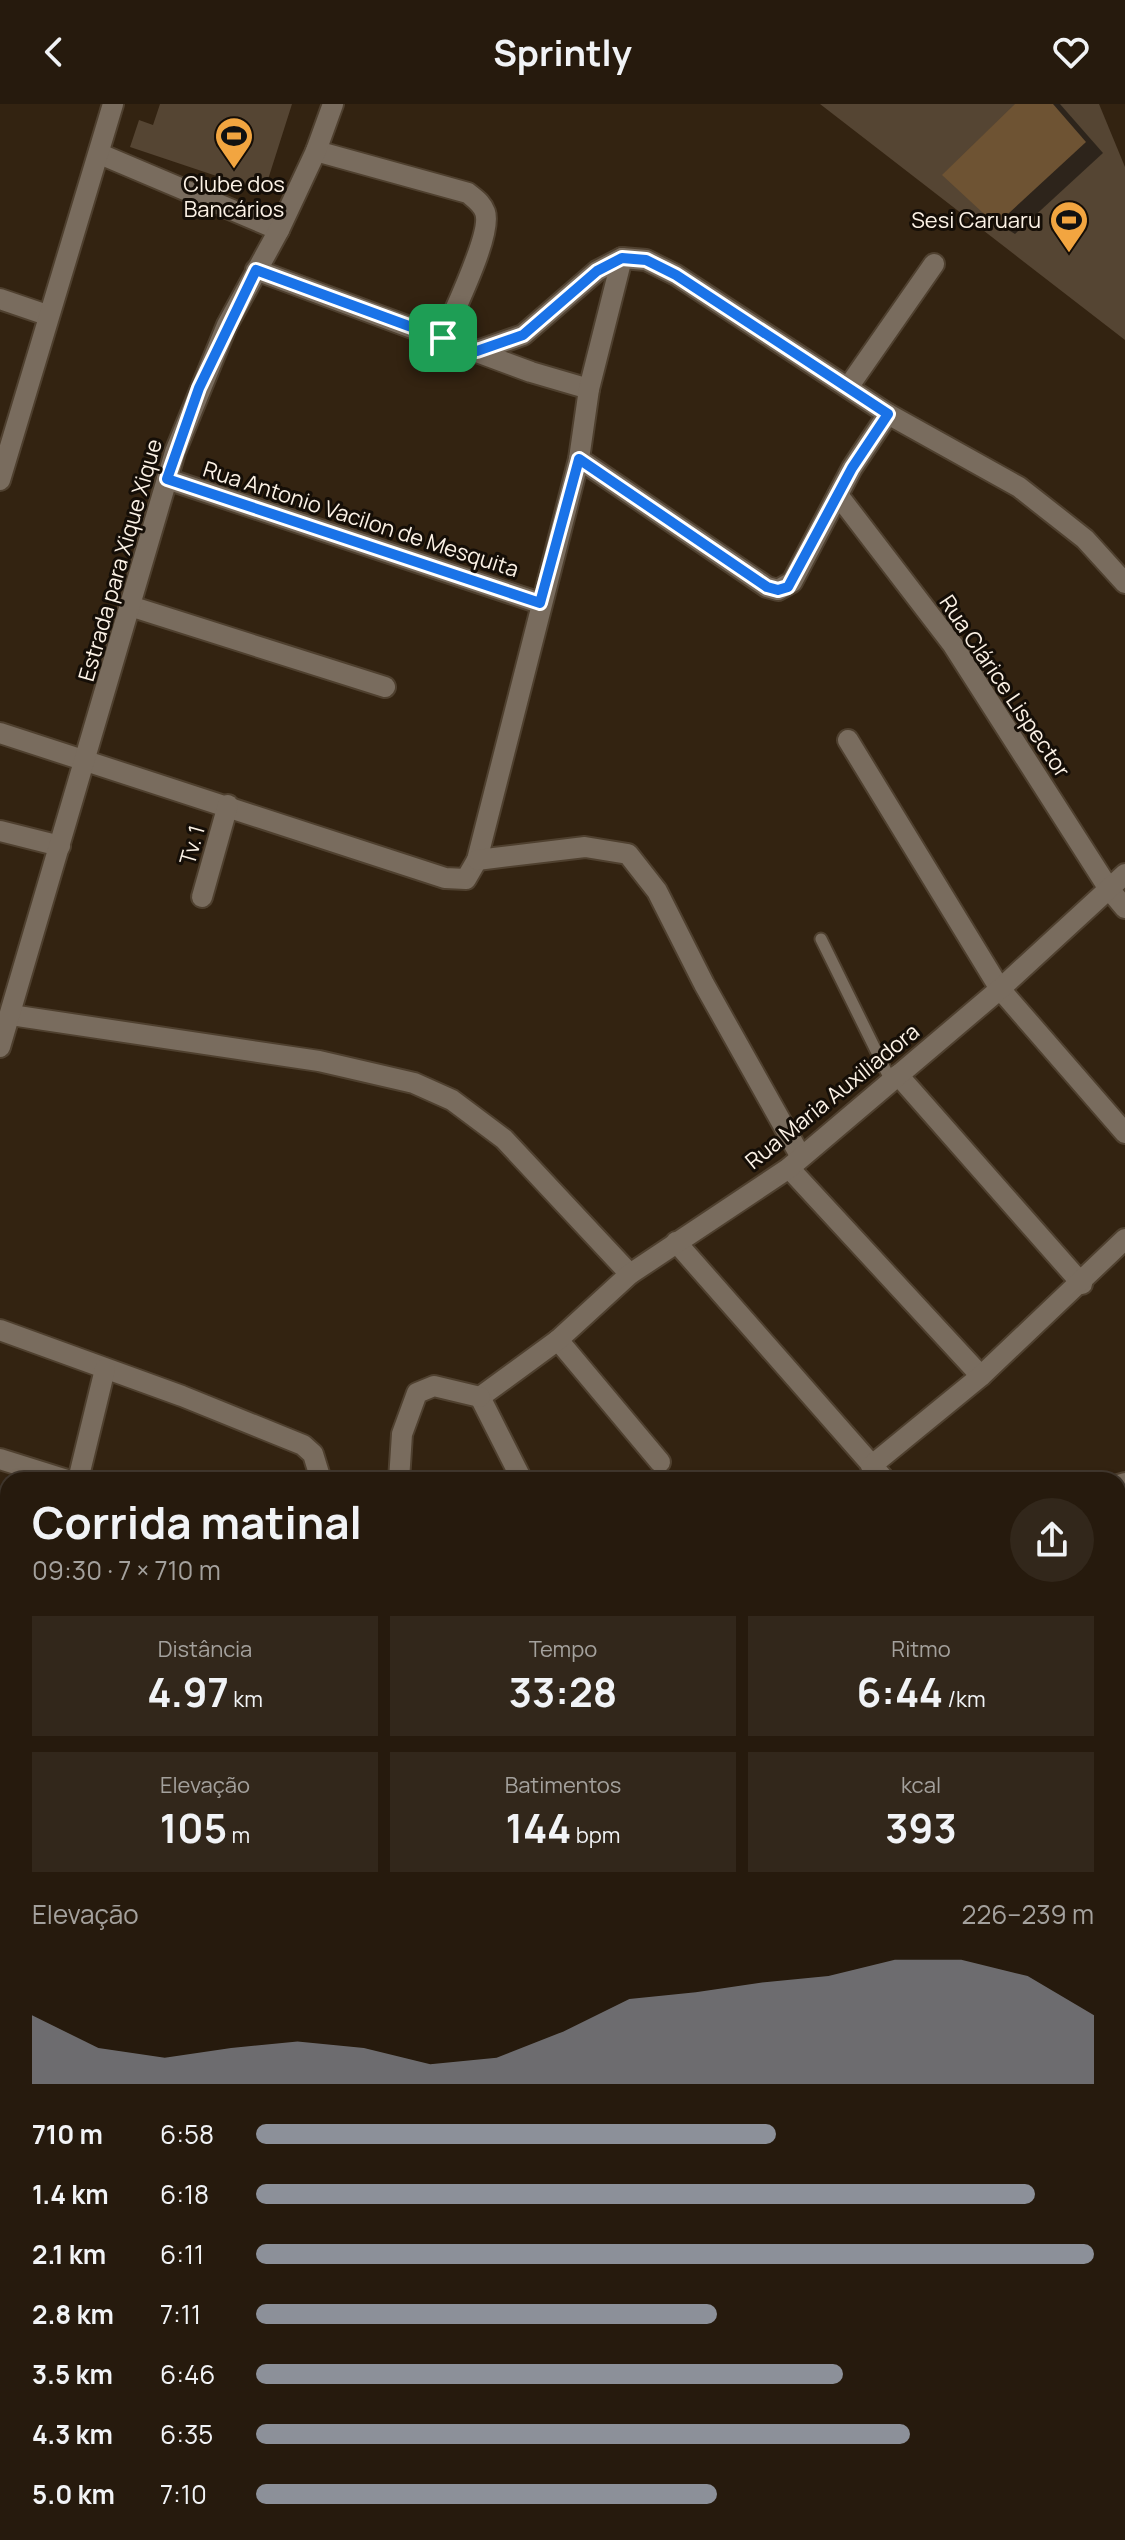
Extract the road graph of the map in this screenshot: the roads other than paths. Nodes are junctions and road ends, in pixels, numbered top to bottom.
1 (113, 104) edge
2 (333, 104) edge
3 (316, 151) junction
4 (100, 154) junction
5 (279, 230) junction
6 (622, 258) junction
7 (934, 264) dead end
8 (256, 270) junction
9 (0, 299) edge
10 (47, 315) junction
11 (443, 338) junction
12 (477, 351) junction
13 (849, 386) junction
14 (589, 389) junction
15 (888, 414) junction
16 (579, 459) junction
17 (167, 479) junction
18 (0, 480) edge
19 (838, 495) junction
20 (1125, 583) edge
21 (540, 603) junction
22 (130, 606) junction
23 (385, 687) dead end
24 (0, 733) edge
25 (848, 740) dead end
26 (87, 760) junction
27 (228, 805) junction
28 (0, 831) edge
29 (60, 846) junction
30 (477, 860) junction
31 (1125, 874) edge
32 (1109, 889) junction
33 (202, 897) dead end
34 (1125, 908) edge
35 (821, 939) dead end
36 (1000, 989) junction
37 (4, 1029) edge
38 (894, 1078) junction
39 (1125, 1133) edge
40 (795, 1162) junction
41 (1125, 1239) edge
42 (676, 1242) junction
43 (630, 1274) junction
44 (1082, 1284) junction
45 (0, 1330) edge
46 (558, 1340) junction
47 (105, 1369) junction
48 (981, 1376) junction
49 (480, 1397) junction
50 (0, 1459) edge
51 (660, 1462) dead end
52 (41, 1472) edge
53 (80, 1472) edge
54 (319, 1472) edge
55 (400, 1472) edge
56 (518, 1472) edge
57 (877, 1472) edge
58 (879, 1472) edge
59 (0, 2297) edge
60 (0, 2312) edge

1 - 4 street
2 - 3 street, Estrada para Xique Xique
3 - 5 street, Estrada para Xique Xique
3 - 11 street
4 - 5 street
4 - 10 street
5 - 8 street, Estrada para Xique Xique
6 - 12 street
6 - 13 street
6 - 14 street
7 - 13 street
8 - 11 street
8 - 17 street, Estrada para Xique Xique
9 - 10 street
10 - 18 street
11 - 12 street
12 - 14 street
13 - 15 street
14 - 16 street
15 - 19 street
15 - 20 street
16 - 19 street
16 - 21 street
17 - 21 street, Rua Antonio Vacilon de Mesquita
17 - 22 street, Estrada para Xique Xique
19 - 32 street, Rua Clárice Lispector
21 - 30 street
22 - 23 street
22 - 26 street, Estrada para Xique Xique
24 - 26 street
25 - 36 street
26 - 27 street
26 - 29 street, Estrada para Xique Xique
27 - 30 street
27 - 33 street, Tv. 1
28 - 29 street
29 - 37 street, Estrada para Xique Xique
30 - 40 street
31 - 32 street, Rua Maria Auxiliadora
32 - 34 street, Rua Clárice Lispector
32 - 36 street, Rua Maria Auxiliadora
35 - 38 lane
36 - 38 street, Rua Maria Auxiliadora
36 - 39 street
37 - 43 street
38 - 40 street, Rua Maria Auxiliadora
38 - 44 street
40 - 42 street, Rua Maria Auxiliadora
40 - 48 street
41 - 44 street
42 - 43 street, Rua Maria Auxiliadora
42 - 57 street
43 - 46 street, Rua Maria Auxiliadora
44 - 48 street
45 - 47 street
46 - 49 street, Rua Maria Auxiliadora
46 - 51 street
47 - 53 street
47 - 54 street
48 - 58 street
49 - 55 street
49 - 56 street
50 - 52 street
59 - 60 street

